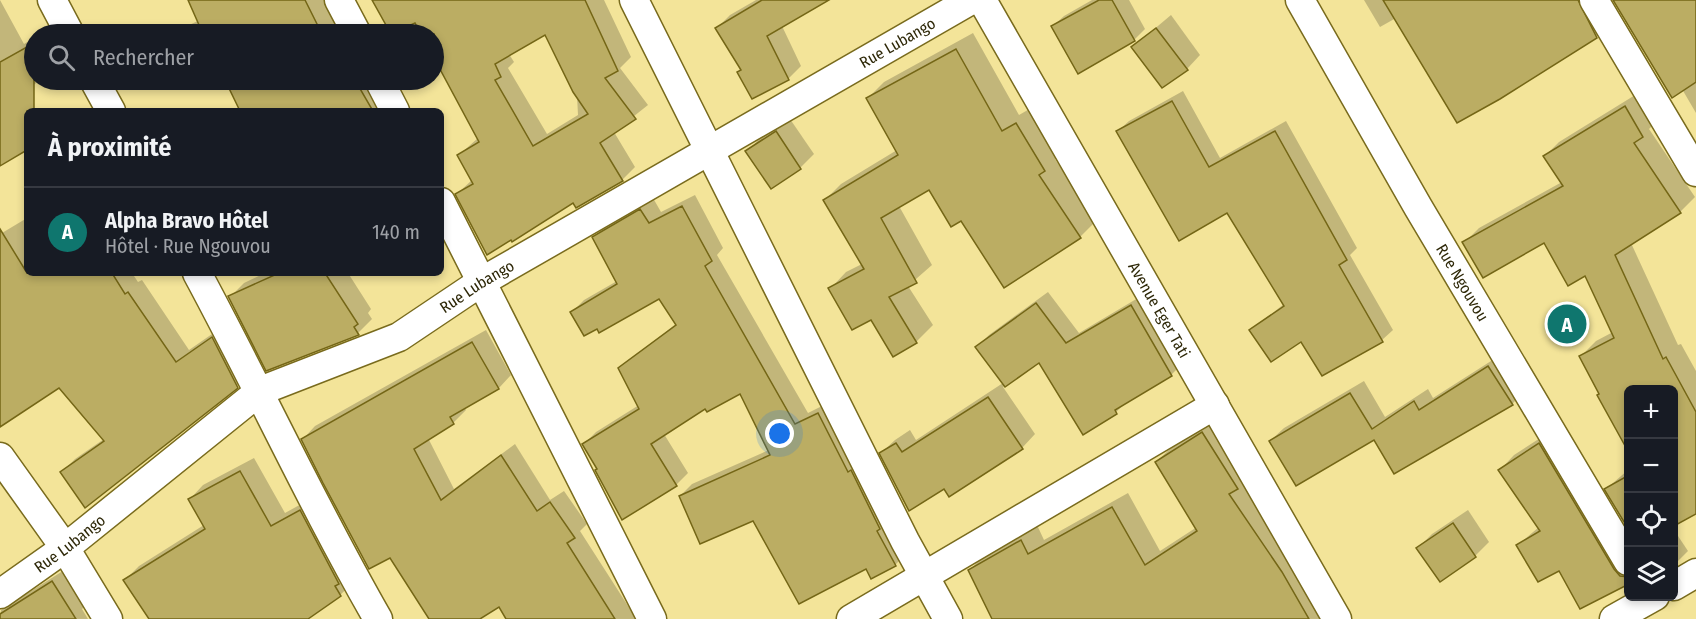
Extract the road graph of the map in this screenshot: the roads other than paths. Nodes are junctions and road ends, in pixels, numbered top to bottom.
1 (52, 0) edge
2 (339, 0) edge
3 (634, 0) edge
4 (971, 0) edge
5 (982, 0) edge
6 (1300, 0) edge
7 (1594, 0) edge
8 (65, 24) edge
9 (352, 24) edge
10 (99, 90) edge
11 (384, 90) edge
12 (109, 108) edge
13 (393, 108) edge
14 (709, 153) junction
15 (1696, 172) edge
16 (444, 208) edge
17 (199, 276) edge
18 (481, 282) junction
19 (260, 391) junction
20 (1215, 405) junction
21 (0, 457) edge
22 (65, 548) junction
23 (1624, 553) edge
24 (1696, 573) edge
25 (924, 576) junction
26 (1678, 585) edge
27 (0, 594) edge
28 (1654, 601) edge
29 (108, 619) edge
30 (378, 619) edge
31 (652, 619) edge
32 (851, 619) edge
33 (948, 619) edge
34 (1336, 619) edge
35 (1614, 619) edge

1 - 8 street
2 - 9 street
3 - 14 street
4 - 14 street, Rue Lubango
5 - 20 street, Avenue Eger Tati
6 - 23 street, Rue Ngouvou
7 - 15 street
10 - 12 street
11 - 13 street
14 - 18 street, Rue Lubango
14 - 25 street
16 - 18 street
17 - 19 street
18 - 19 street, Rue Lubango
18 - 31 street
19 - 22 street, Rue Lubango
19 - 30 street
20 - 25 street
20 - 34 street, Avenue Eger Tati
21 - 22 street
22 - 27 street, Rue Lubango
22 - 29 street
24 - 26 street
25 - 32 street
25 - 33 street
28 - 35 street

